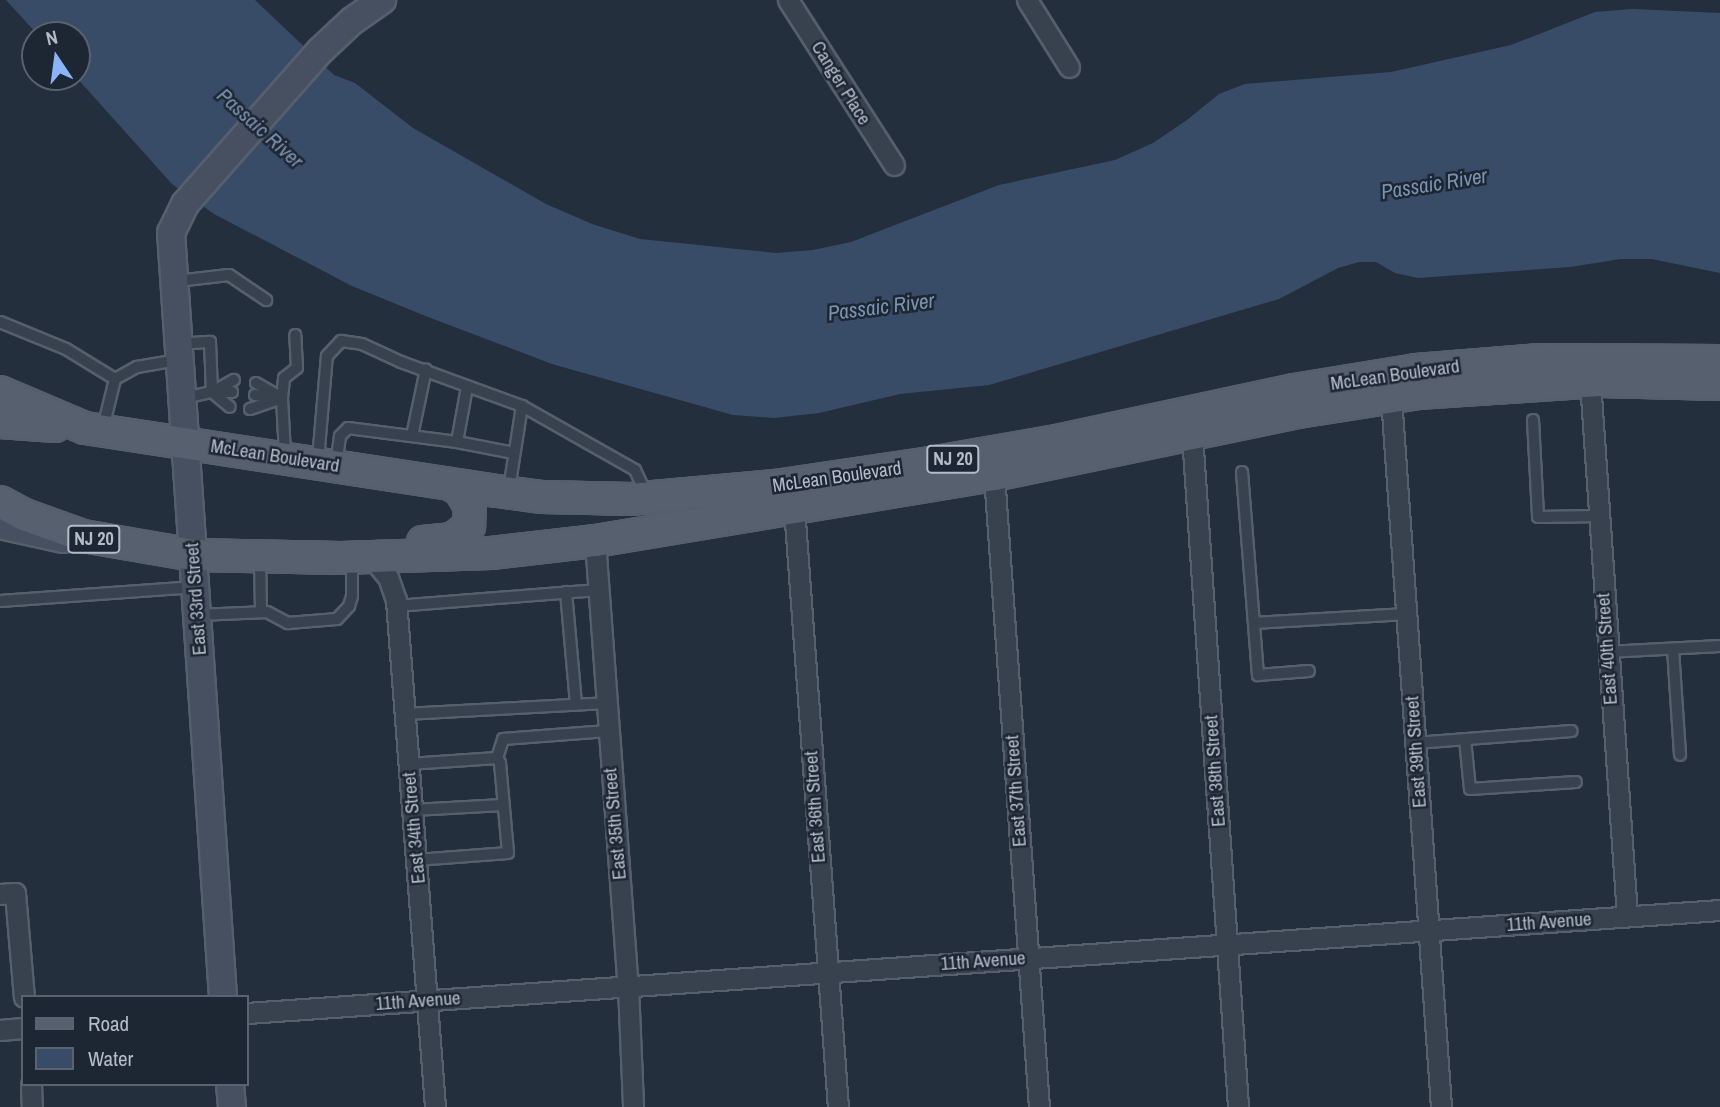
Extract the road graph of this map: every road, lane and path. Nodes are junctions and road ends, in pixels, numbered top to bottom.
1 (382, 0) edge
2 (789, 0) edge
3 (1027, 0) edge
4 (1069, 67) dead end
5 (894, 165) dead end
6 (173, 281) junction
7 (266, 300) dead end
8 (0, 322) edge
9 (295, 335) dead end
10 (178, 352) junction
11 (1720, 361) edge
12 (426, 369) junction
13 (115, 379) junction
14 (234, 380) dead end
15 (1590, 381) junction
16 (256, 383) dead end
17 (1720, 384) edge
18 (467, 387) junction
19 (212, 392) junction
20 (232, 392) dead end
21 (0, 393) edge
22 (254, 395) dead end
23 (1391, 397) junction
24 (282, 398) junction
25 (181, 399) junction
26 (522, 406) junction
27 (230, 407) dead end
28 (250, 409) dead end
29 (1533, 420) dead end
30 (0, 422) edge
31 (94, 429) junction
32 (1192, 435) junction
33 (412, 436) junction
34 (184, 441) junction
35 (457, 442) junction
36 (514, 453) junction
37 (286, 458) junction
38 (327, 464) junction
39 (1242, 472) dead end
40 (994, 475) junction
41 (450, 484) junction
42 (508, 493) junction
43 (648, 498) junction
44 (0, 502) edge
45 (794, 508) junction
46 (1599, 516) junction
47 (0, 525) edge
48 (595, 541) junction
49 (116, 544) junction
50 (193, 555) junction
51 (260, 557) junction
52 (361, 558) junction
53 (195, 587) junction
54 (598, 590) junction
55 (566, 592) junction
56 (0, 601) edge
57 (396, 606) junction
58 (261, 612) junction
59 (1406, 614) junction
60 (197, 615) junction
61 (1254, 623) junction
62 (1720, 646) edge
63 (1673, 649) junction
64 (1607, 652) junction
65 (1309, 671) dead end
66 (606, 703) junction
67 (576, 705) junction
68 (405, 715) junction
69 (607, 731) junction
70 (1572, 732) dead end
71 (1465, 739) junction
72 (1415, 743) junction
73 (1680, 755) dead end
74 (497, 758) junction
75 (409, 764) junction
76 (1576, 782) dead end
77 (503, 805) junction
78 (412, 810) junction
79 (416, 860) junction
80 (8, 893) edge
81 (1720, 910) edge
82 (1627, 916) junction
83 (1428, 930) junction
84 (1227, 944) junction
85 (1028, 958) junction
86 (827, 972) junction
87 (628, 986) junction
88 (24, 995) edge
89 (223, 995) edge
90 (428, 1000) junction
91 (248, 1013) edge
92 (21, 1028) edge
93 (0, 1030) edge
94 (30, 1086) edge
95 (230, 1086) edge
96 (32, 1107) edge
97 (232, 1107) edge
98 (435, 1107) edge
99 (633, 1107) edge
100 (838, 1107) edge
101 (1039, 1107) edge
102 (1238, 1107) edge
103 (1441, 1107) edge

1 - 6 main road, East 33rd Street
2 - 5 street, Canger Place
3 - 4 street
6 - 7 lane
6 - 10 main road, East 33rd Street
8 - 13 lane
9 - 24 lane
10 - 13 lane
10 - 19 lane
10 - 25 main road, East 33rd Street
11 - 43 main road, McLean Boulevard / NJ 20
12 - 18 lane
12 - 33 lane
12 - 38 lane
13 - 31 lane
14 - 19 lane
15 - 17 main road, McLean Boulevard / NJ 20
15 - 23 main road, McLean Boulevard / NJ 20
15 - 46 street, East 40th Street
16 - 24 lane
18 - 26 lane
18 - 35 lane
19 - 20 lane
19 - 25 lane
19 - 27 lane
21 - 31 main road, McLean Boulevard / NJ 20
22 - 24 lane
23 - 32 main road, McLean Boulevard / NJ 20
23 - 59 street, East 39th Street
24 - 28 lane
24 - 37 lane
25 - 34 main road, East 33rd Street
26 - 36 lane
26 - 43 lane
29 - 46 lane
30 - 31 main road
31 - 34 main road, McLean Boulevard / NJ 20
32 - 40 main road, McLean Boulevard / NJ 20
32 - 84 street, East 38th Street
33 - 35 lane
33 - 38 lane
34 - 37 main road, McLean Boulevard / NJ 20
34 - 50 main road, East 33rd Street
35 - 36 lane
36 - 42 lane
37 - 38 main road, McLean Boulevard / NJ 20
38 - 41 main road, McLean Boulevard / NJ 20
39 - 61 lane
40 - 45 main road, McLean Boulevard / NJ 20
40 - 85 street, East 37th Street
41 - 42 main road, McLean Boulevard / NJ 20
41 - 50 main road
42 - 43 main road, McLean Boulevard / NJ 20
44 - 49 main road, McLean Boulevard / NJ 20
45 - 48 main road, McLean Boulevard / NJ 20
45 - 86 street, East 36th Street
46 - 64 street, East 40th Street
47 - 49 main road
48 - 52 main road, McLean Boulevard / NJ 20
48 - 54 street, East 35th Street
49 - 50 main road, McLean Boulevard / NJ 20
50 - 51 main road, McLean Boulevard / NJ 20
50 - 53 main road, East 33rd Street
51 - 52 main road, McLean Boulevard / NJ 20
51 - 58 lane
52 - 57 street, East 34th Street
52 - 58 lane
53 - 56 lane
53 - 60 main road, East 33rd Street
54 - 55 lane
54 - 66 street, East 35th Street
55 - 57 lane
55 - 67 lane
57 - 68 street, East 34th Street
58 - 60 lane
59 - 61 lane
59 - 72 street, East 39th Street
60 - 89 main road, East 33rd Street
61 - 65 lane
62 - 63 lane
63 - 64 lane
63 - 73 lane
64 - 82 street, East 40th Street
66 - 67 lane
66 - 69 street, East 35th Street
67 - 68 lane
68 - 75 street, East 34th Street
69 - 74 lane
69 - 87 street, East 35th Street
70 - 71 lane
71 - 72 lane
71 - 76 lane
72 - 83 street, East 39th Street
74 - 75 lane
74 - 77 lane
75 - 78 street, East 34th Street
77 - 78 lane
77 - 79 lane
78 - 79 street, East 34th Street
79 - 90 street, East 34th Street
80 - 88 street
81 - 82 street, 11th Avenue
82 - 83 street, 11th Avenue
83 - 84 street, 11th Avenue
83 - 103 street, East 39th Street
84 - 85 street, 11th Avenue
84 - 102 street, East 38th Street
85 - 86 street, 11th Avenue
85 - 101 street, East 37th Street
86 - 87 street, 11th Avenue
86 - 100 street, East 36th Street
87 - 90 street, 11th Avenue
87 - 99 street, East 35th Street
90 - 91 street, 11th Avenue
90 - 98 street, East 34th Street
92 - 93 street
94 - 96 street
95 - 97 main road

